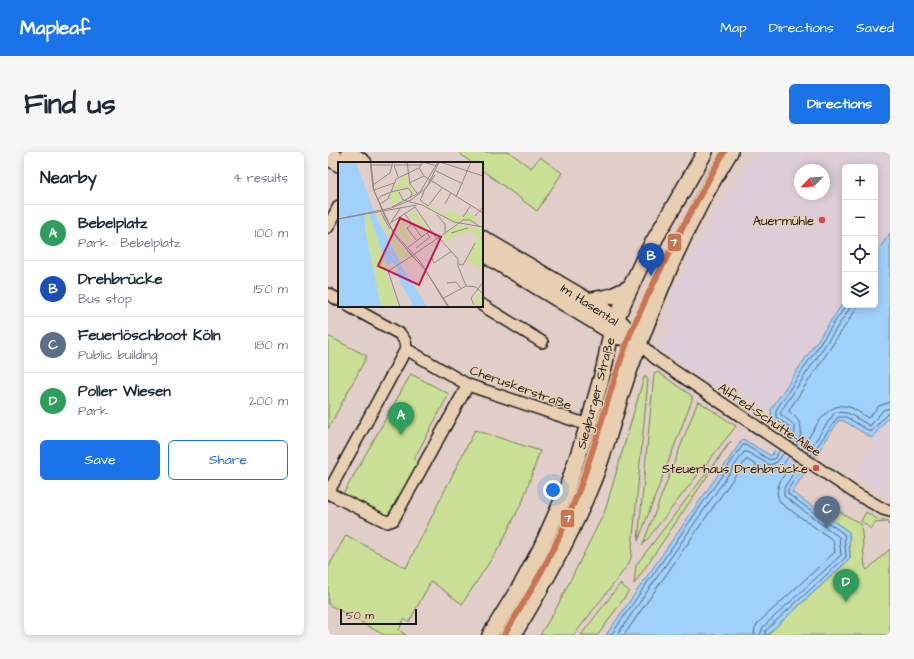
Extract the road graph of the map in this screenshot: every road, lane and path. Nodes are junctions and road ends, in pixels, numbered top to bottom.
1 (349, 152) edge
2 (705, 152) edge
3 (730, 152) edge
4 (328, 155) edge
5 (338, 162) edge
6 (363, 162) edge
7 (338, 208) edge
8 (328, 227) edge
9 (483, 239) edge
10 (483, 254) edge
11 (631, 287) junction
12 (328, 294) edge
13 (338, 299) edge
14 (587, 301) junction
15 (483, 306) edge
16 (351, 307) edge
17 (613, 323) junction
18 (542, 342) dead end
19 (640, 343) junction
20 (406, 349) junction
21 (468, 385) junction
22 (588, 425) junction
23 (328, 493) edge
24 (890, 511) edge
25 (490, 635) edge
26 (513, 635) edge

1 - 6 main road
2 - 11 main road, Siegburger Straße
3 - 19 main road, Siegburger Straße
4 - 5 highway
7 - 8 street
9 - 14 main road, Im Hasental
10 - 17 main road, Im Hasental
11 - 14 main road
11 - 17 main road, Siegburger Straße
12 - 13 street
14 - 17 main road, Im Hasental
15 - 18 street
16 - 20 street
17 - 19 main road, Im Hasental
17 - 22 main road, Siegburger Straße
19 - 24 street, Alfred-Schütte-Allee
19 - 26 main road, Siegburger Straße
20 - 21 street, Cheruskerstraße
20 - 23 street
21 - 22 street, Cheruskerstraße
21 - 23 street
22 - 25 main road, Siegburger Straße

